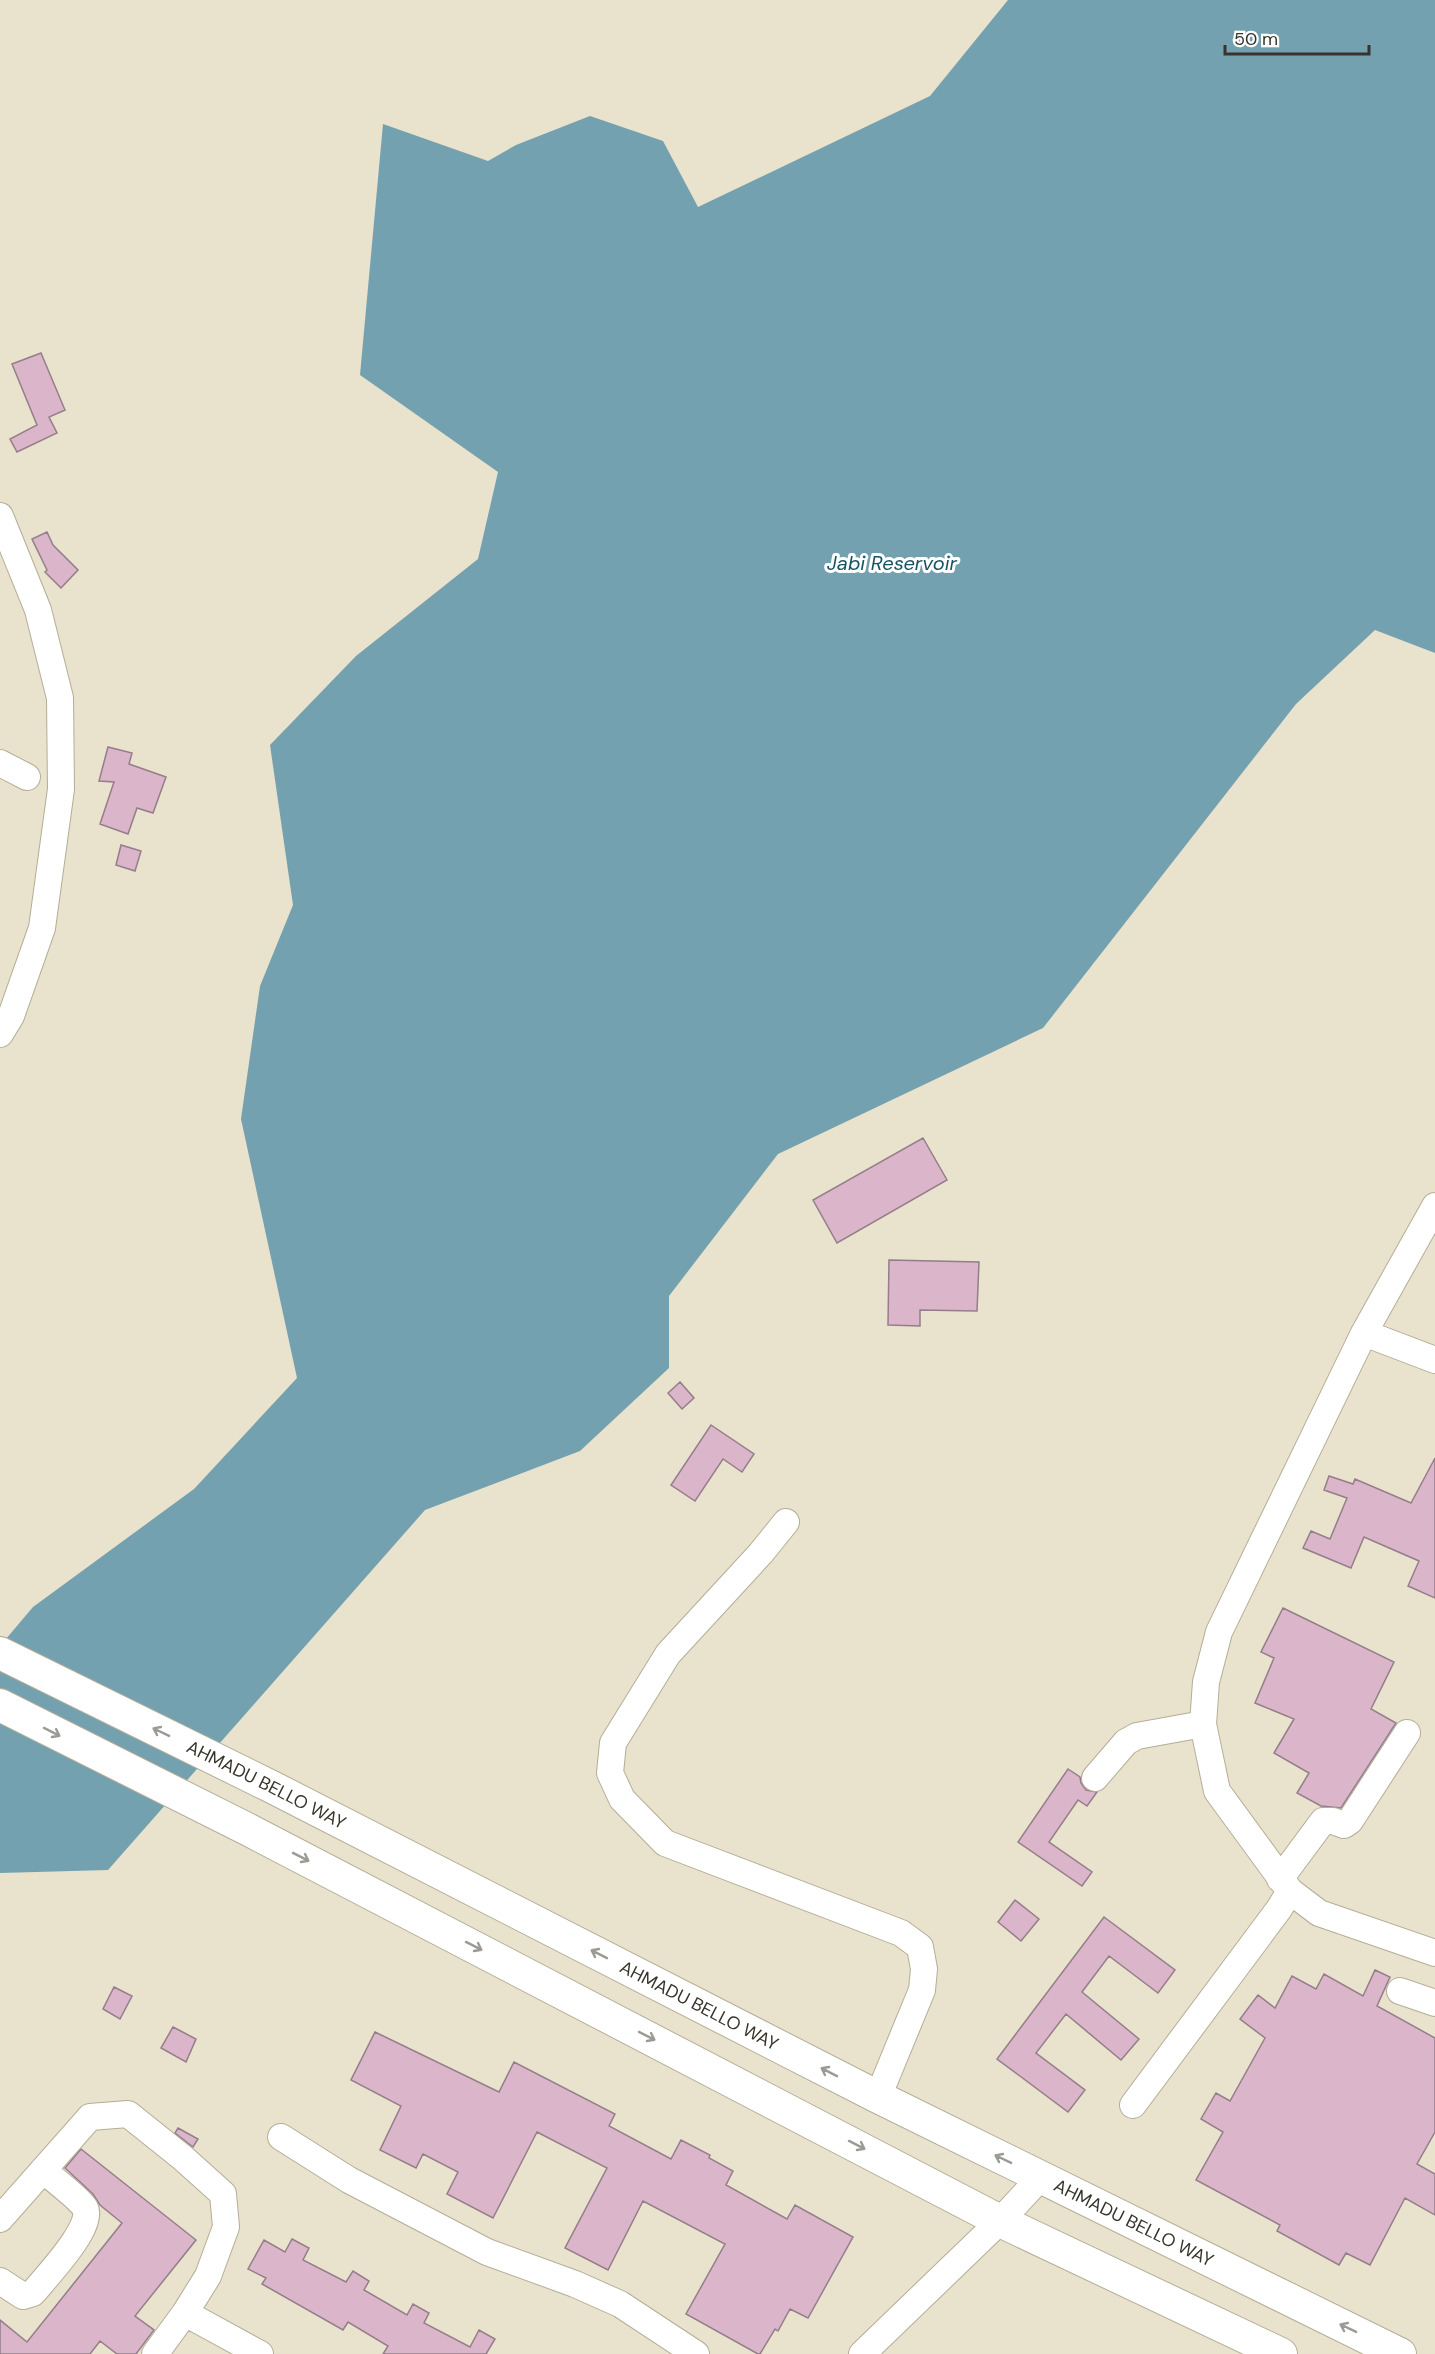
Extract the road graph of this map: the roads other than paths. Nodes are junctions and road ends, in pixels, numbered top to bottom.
1 (0, 516) edge
2 (0, 763) edge
3 (27, 777) dead end
4 (0, 1034) edge
5 (1435, 1206) edge
6 (1364, 1333) junction
7 (1435, 1360) edge
8 (786, 1522) dead end
9 (0, 1653) edge
10 (0, 1705) edge
11 (1203, 1724) junction
12 (1407, 1733) dead end
13 (1095, 1778) dead end
14 (1285, 1885) junction
15 (1435, 1953) edge
16 (1400, 1991) dead end
17 (1435, 2003) edge
18 (878, 2097) junction
19 (1133, 2105) dead end
20 (281, 2137) dead end
21 (43, 2170) junction
22 (1041, 2177) junction
23 (0, 2219) edge
24 (1000, 2221) junction
25 (0, 2281) edge
26 (185, 2313) junction
27 (155, 2354) edge
28 (260, 2354) edge
29 (696, 2354) edge
30 (862, 2354) edge
31 (1281, 2354) edge
32 (1400, 2354) edge

1 - 4 street
2 - 3 street
5 - 6 street
6 - 7 street
6 - 11 street
8 - 18 street
18 -> 9 main road, AHMADU BELLO WAY
10 -> 24 main road
11 - 13 street
11 - 14 street
12 - 14 street
14 - 15 street
14 - 19 street
16 - 17 street
22 -> 18 main road, AHMADU BELLO WAY
20 - 29 street
21 - 23 street
21 - 25 street
21 - 26 street
22 - 24 street
32 -> 22 main road, AHMADU BELLO WAY
24 - 30 street
24 - 31 main road
26 - 27 street
26 - 28 street

